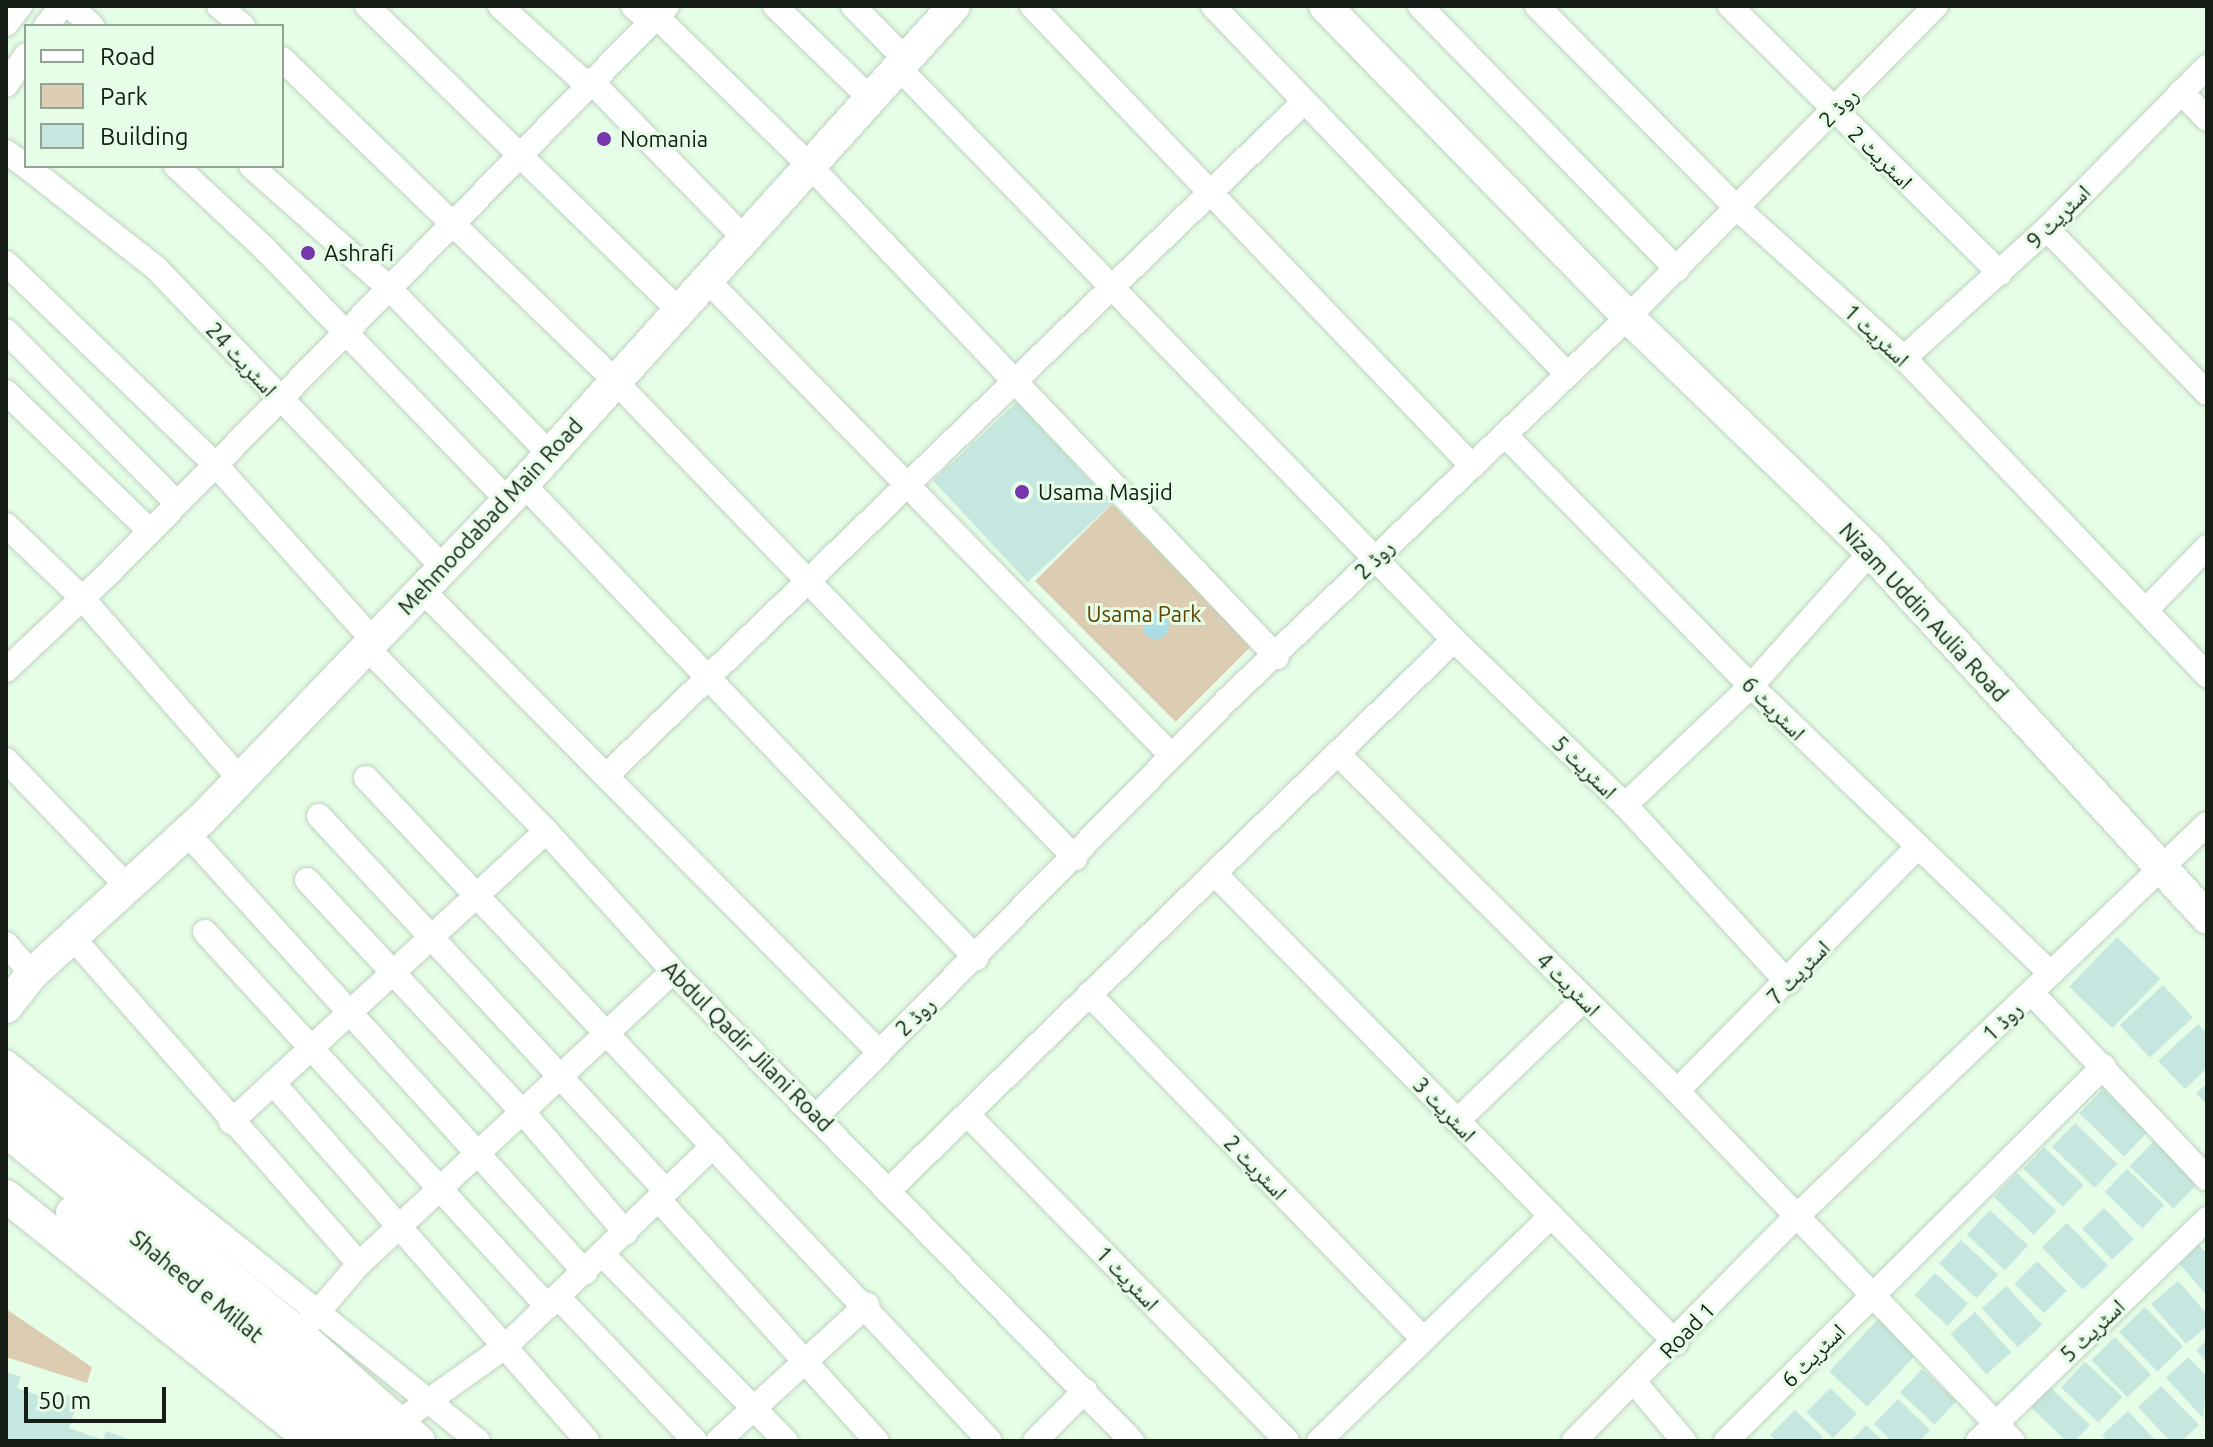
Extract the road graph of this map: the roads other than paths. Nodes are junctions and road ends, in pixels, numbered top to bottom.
1 (20, 6) edge
2 (62, 6) edge
3 (70, 6) edge
4 (219, 6) edge
5 (367, 6) edge
6 (500, 6) edge
7 (633, 6) edge
8 (775, 6) edge
9 (853, 6) edge
10 (1032, 6) edge
11 (1213, 6) edge
12 (1325, 6) edge
13 (1420, 6) edge
14 (1537, 6) edge
15 (1730, 6) edge
16 (1935, 6) edge
17 (947, 9) edge
18 (658, 15) edge
19 (6, 24) edge
20 (48, 24) edge
21 (90, 24) edge
22 (241, 24) edge
23 (24, 58) edge
24 (284, 61) edge
25 (902, 63) junction
26 (2207, 67) edge
27 (588, 82) junction
28 (6, 85) edge
29 (2181, 92) junction
30 (870, 98) junction
31 (1304, 102) junction
32 (1834, 112) junction
33 (2207, 119) edge
34 (6, 152) edge
35 (518, 153) junction
36 (24, 165) edge
37 (809, 165) junction
38 (29, 168) edge
39 (178, 168) edge
40 (253, 168) edge
41 (1208, 191) junction
42 (1737, 208) junction
43 (454, 219) junction
44 (2047, 229) junction
45 (744, 238) junction
46 (6, 263) edge
47 (1677, 269) junction
48 (2000, 273) junction
49 (707, 280) junction
50 (388, 287) junction
51 (1111, 290) junction
52 (679, 310) junction
53 (1628, 317) junction
54 (6, 331) edge
55 (345, 331) junction
56 (1904, 358) junction
57 (1566, 373) junction
58 (615, 381) junction
59 (1016, 382) junction
60 (6, 392) edge
61 (2207, 393) edge
62 (279, 399) junction
63 (1505, 435) junction
64 (550, 454) junction
65 (215, 464) junction
66 (1472, 466) junction
67 (908, 487) junction
68 (516, 492) junction
69 (177, 503) junction
70 (6, 525) edge
71 (150, 531) junction
72 (2207, 547) edge
73 (1871, 552) junction
74 (1375, 558) junction
75 (433, 579) junction
76 (808, 584) junction
77 (82, 598) junction
78 (2146, 610) junction
79 (1454, 640) junction
80 (370, 644) junction
81 (1277, 657) junction
82 (6, 670) edge
83 (2207, 675) edge
84 (707, 677) junction
85 (1751, 686) junction
86 (1339, 755) junction
87 (1172, 756) junction
88 (6, 760) edge
89 (606, 776) junction
90 (366, 778) dead end
91 (240, 779) junction
92 (1625, 805) junction
93 (319, 816) dead end
94 (2207, 824) edge
95 (546, 831) junction
96 (187, 833) junction
97 (1916, 849) junction
98 (1075, 858) junction
99 (2161, 871) junction
100 (1215, 874) junction
101 (307, 880) dead end
102 (128, 887) junction
103 (474, 898) junction
104 (2207, 918) edge
105 (205, 932) dead end
106 (432, 936) junction
107 (73, 938) junction
108 (6, 944) edge
109 (976, 958) junction
110 (673, 971) junction
111 (393, 973) junction
112 (2050, 973) junction
113 (32, 974) junction
114 (1788, 983) junction
115 (2032, 993) junction
116 (1089, 994) junction
117 (1584, 999) junction
118 (6, 1007) edge
119 (353, 1010) junction
120 (608, 1033) junction
121 (313, 1046) junction
122 (878, 1051) junction
123 (6, 1062) edge
124 (2104, 1066) junction
125 (563, 1074) junction
126 (273, 1083) junction
127 (1677, 1091) junction
128 (522, 1111) junction
129 (12, 1113) edge
130 (968, 1115) junction
131 (817, 1116) junction
132 (1457, 1121) junction
133 (231, 1122) junction
134 (713, 1146) junction
135 (479, 1151) junction
136 (6, 1159) edge
137 (2207, 1179) edge
138 (442, 1187) junction
139 (889, 1190) junction
140 (662, 1195) junction
141 (6, 1196) edge
142 (1797, 1216) junction
143 (1550, 1217) junction
144 (2207, 1219) edge
145 (401, 1226) junction
146 (626, 1233) junction
147 (359, 1264) junction
148 (594, 1264) junction
149 (1874, 1294) junction
150 (553, 1302) junction
151 (867, 1305) junction
152 (307, 1324) junction
153 (1423, 1339) junction
154 (1676, 1343) junction
155 (506, 1346) junction
156 (807, 1360) junction
157 (1635, 1383) junction
158 (1085, 1391) junction
159 (424, 1400) junction
160 (756, 1407) junction
161 (2004, 1432) edge
162 (402, 1435) edge
163 (313, 1441) edge
164 (351, 1441) edge
165 (478, 1441) edge
166 (587, 1441) edge
167 (695, 1441) edge
168 (718, 1441) edge
169 (786, 1441) edge
170 (877, 1441) edge
171 (990, 1441) edge
172 (1035, 1441) edge
173 (1132, 1441) edge
174 (1287, 1441) edge
175 (1319, 1441) edge
176 (1574, 1441) edge
177 (1684, 1441) edge
178 (1726, 1441) edge
179 (1978, 1441) edge

1 - 19 street
2 - 20 street
3 - 21 street
4 - 22 street
5 - 35 street
6 - 27 street
7 - 18 street
8 - 30 street
9 - 25 street, اسٹریٹ 5
10 - 41 street
11 - 31 street
12 - 53 main road, Nizam Uddin Aulia Road
13 - 47 street
14 - 42 street, اسٹریٹ 1
15 - 32 street, اسٹریٹ 2
16 - 32 street, روڈ 2
17 - 25 main road, Mehmoodabad Main Road
18 - 27 street
18 - 37 street
23 - 28 street
24 - 43 street
25 - 30 main road, Mehmoodabad Main Road
25 - 51 street, اسٹریٹ 5
26 - 29 street, اسٹریٹ 9
27 - 35 street
27 - 45 street
29 - 33 street
29 - 44 street, اسٹریٹ 9
30 - 37 main road, Mehmoodabad Main Road
31 - 41 street
31 - 57 street
32 - 42 street, روڈ 2
32 - 48 street, اسٹریٹ 2
34 - 36 street, اسٹریٹ 24
35 - 43 street
35 - 52 street
37 - 45 main road, Mehmoodabad Main Road
37 - 59 street
38 - 62 street, اسٹریٹ 24
39 - 55 street
40 - 50 street
41 - 51 street
41 - 66 street
42 - 47 street, روڈ 2
42 - 56 street, اسٹریٹ 1
43 - 50 street
43 - 58 street
44 - 48 street, اسٹریٹ 9
44 - 61 street
45 - 49 main road, Mehmoodabad Main Road
46 - 65 street, Abdul Qadir Jilani Road
47 - 53 street, روڈ 2
48 - 56 street, اسٹریٹ 9
49 - 52 main road, Mehmoodabad Main Road
49 - 67 street
50 - 55 street
50 - 64 street
51 - 59 street
51 - 74 street, اسٹریٹ 5
52 - 58 main road, Mehmoodabad Main Road
53 - 57 street, روڈ 2
53 - 73 main road, Nizam Uddin Aulia Road
54 - 69 street
55 - 62 street
55 - 68 street
56 - 78 street, اسٹریٹ 1
57 - 63 street, روڈ 2
58 - 64 main road, Mehmoodabad Main Road
58 - 76 street
59 - 67 street
59 - 81 street
60 - 71 street
62 - 65 street
62 - 75 street, اسٹریٹ 24
63 - 66 street, روڈ 2
63 - 85 street, اسٹریٹ 6
64 - 68 main road, Mehmoodabad Main Road
65 - 69 street
65 - 80 street, Abdul Qadir Jilani Road
66 - 74 street, روڈ 2
67 - 76 street
67 - 87 street
68 - 75 main road, Mehmoodabad Main Road
68 - 84 street
69 - 71 street
70 - 77 street
71 - 77 street
72 - 78 street
73 - 85 street
73 - 99 main road, Nizam Uddin Aulia Road
74 - 79 street, اسٹریٹ 5
74 - 81 street, روڈ 2
75 - 80 main road, Mehmoodabad Main Road
75 - 89 street, اسٹریٹ 24
76 - 84 street
76 - 98 street
77 - 82 street
77 - 91 street
78 - 83 street, اسٹریٹ 1
79 - 86 street
79 - 92 street, اسٹریٹ 5
80 - 91 main road, Mehmoodabad Main Road
80 - 95 street, Abdul Qadir Jilani Road
81 - 87 street, روڈ 2
84 - 89 street
84 - 109 street
85 - 92 street
85 - 97 street, اسٹریٹ 6
86 - 100 street
86 - 117 street, اسٹریٹ 4
87 - 98 street, روڈ 2
88 - 102 street
89 - 122 street, اسٹریٹ 24
90 - 103 street
91 - 96 main road, Mehmoodabad Main Road
92 - 114 street, اسٹریٹ 5
93 - 106 street
94 - 99 street, روڈ 1
95 - 103 street
95 - 110 street, Abdul Qadir Jilani Road
96 - 102 main road, Mehmoodabad Main Road
96 - 119 street
97 - 112 street, اسٹریٹ 6
97 - 114 street, اسٹریٹ 7
98 - 109 street, روڈ 2
99 - 104 main road, Nizam Uddin Aulia Road
99 - 112 street, روڈ 1
100 - 116 street
100 - 132 street, اسٹریٹ 3
101 - 111 street
102 - 107 main road, Mehmoodabad Main Road
103 - 106 street
103 - 120 street
105 - 121 street
106 - 111 street
106 - 125 street
107 - 113 main road, Mehmoodabad Main Road
107 - 133 street
108 - 113 street
109 - 122 street, روڈ 2
110 - 120 street
110 - 131 street, Abdul Qadir Jilani Road
111 - 119 street
111 - 128 street
112 - 115 street, روڈ 1
113 - 118 main road, Mehmoodabad Main Road
114 - 127 street, اسٹریٹ 7
115 - 124 street
115 - 142 street, روڈ 1
116 - 130 street
116 - 153 street, اسٹریٹ 2
117 - 127 street, اسٹریٹ 4
117 - 132 street
119 - 121 street
119 - 135 street
120 - 125 street
120 - 134 street
121 - 126 street
121 - 138 street
122 - 131 street, روڈ 2
123 - 152 street
124 - 137 street
124 - 149 street, اسٹریٹ 6
125 - 128 street
125 - 140 street
126 - 133 street
126 - 145 street
127 - 142 street, اسٹریٹ 4
128 - 135 street
128 - 146 street
129 - 152 main road
129 - 162 main road, Shaheed e Millat
130 - 139 street
130 - 174 street, اسٹریٹ 1
131 - 139 street, Abdul Qadir Jilani Road
132 - 143 street, اسٹریٹ 3
133 - 147 street
134 - 140 street
134 - 151 street
135 - 138 street
135 - 148 street
136 - 164 main road, Shaheed e Millat
138 - 145 street
138 - 150 street
139 - 158 street, Abdul Qadir Jilani Road
140 - 146 street
140 - 156 street
141 - 163 main road
142 - 149 street
142 - 154 street, Road 1
143 - 153 street
143 - 154 street, اسٹریٹ 3
144 - 161 street, اسٹریٹ 5
145 - 147 street
145 - 155 street
146 - 148 street
147 - 152 street
148 - 150 street
148 - 160 street
149 - 161 street
149 - 178 street, اسٹریٹ 6
150 - 155 street
150 - 167 street
151 - 156 street
151 - 171 street
152 - 159 street
152 - 162 main road
153 - 175 street
154 - 157 street, Road 1
155 - 159 street
155 - 166 street
156 - 160 street
156 - 170 street
157 - 176 street, Road 1
157 - 177 street
158 - 172 street
158 - 173 street, Abdul Qadir Jilani Road
159 - 162 street
159 - 165 street
160 - 168 street
160 - 169 street
161 - 179 street, اسٹریٹ 5

